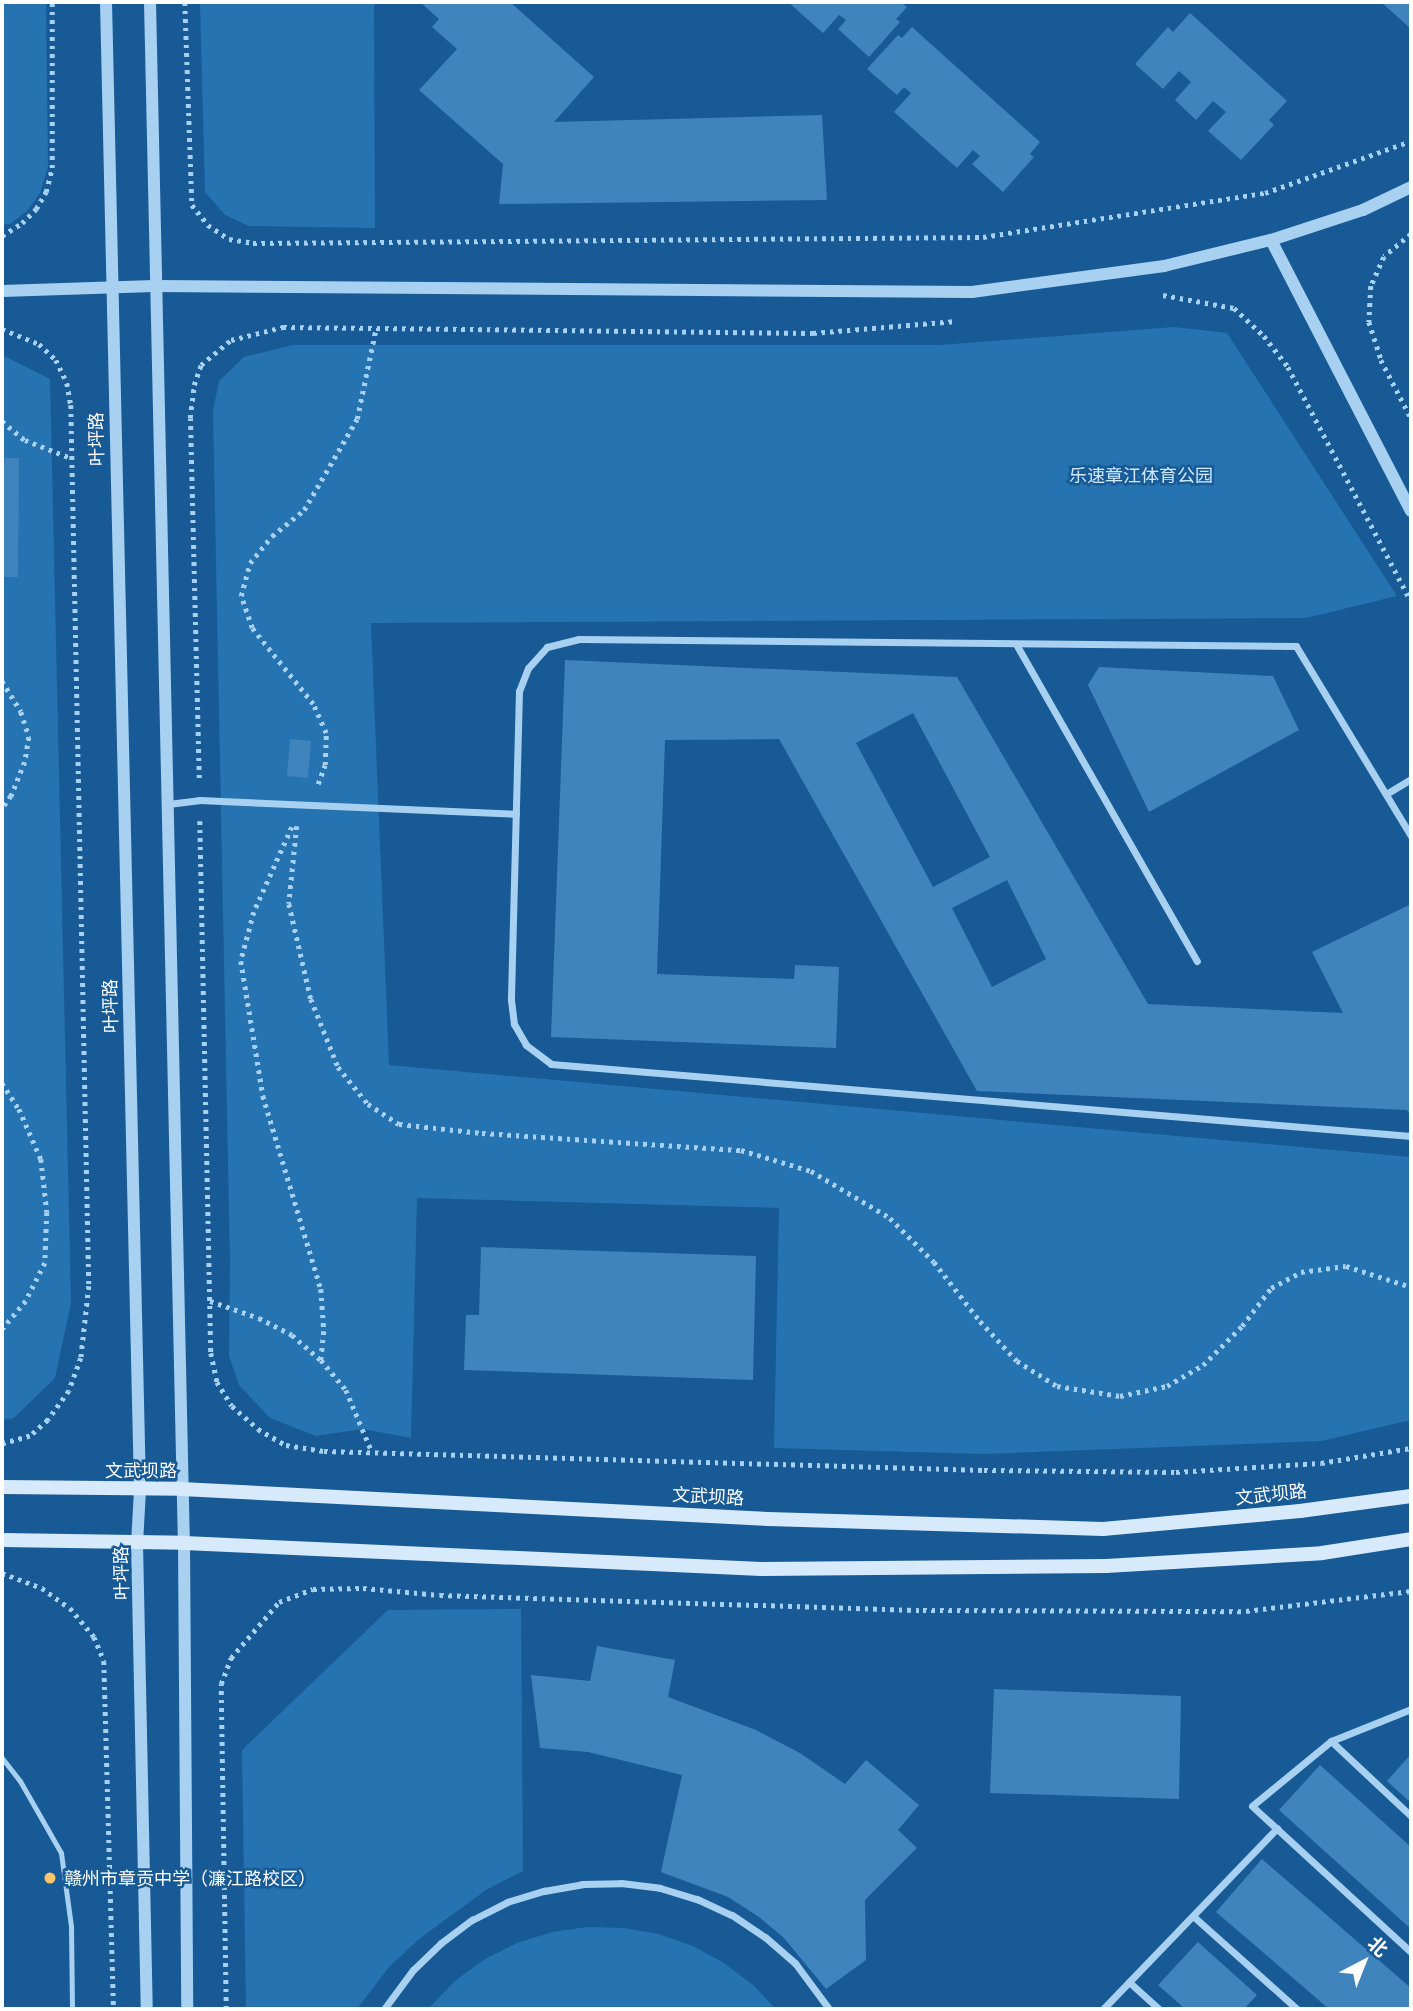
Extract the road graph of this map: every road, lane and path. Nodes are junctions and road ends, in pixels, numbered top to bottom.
1 (52, 2) edge
2 (106, 2) edge
3 (150, 2) edge
4 (185, 2) edge
5 (1411, 141) edge
6 (1411, 187) edge
7 (1411, 234) edge
8 (2, 236) edge
9 (1271, 240) junction
10 (154, 286) junction
11 (110, 290) junction
12 (2, 291) edge
13 (1150, 296) dead end
14 (961, 320) dead end
15 (376, 328) junction
16 (2, 329) edge
17 (1411, 418) edge
18 (2, 421) edge
19 (72, 458) junction
20 (1411, 511) edge
21 (1411, 601) edge
22 (1016, 643) junction
23 (2, 681) edge
24 (1411, 779) edge
25 (1386, 794) junction
26 (314, 795) dead end
27 (199, 800) junction
28 (168, 804) junction
29 (311, 805) junction
30 (2, 809) edge
31 (516, 814) junction
32 (1411, 836) edge
33 (1197, 961) dead end
34 (2, 1083) edge
35 (1411, 1136) edge
36 (1411, 1287) edge
37 (210, 1301) junction
38 (2, 1330) edge
39 (321, 1360) junction
40 (2, 1444) edge
41 (1411, 1448) edge
42 (372, 1452) junction
43 (2, 1487) edge
44 (181, 1489) junction
45 (140, 1490) junction
46 (1411, 1496) edge
47 (1411, 1539) edge
48 (2, 1540) edge
49 (137, 1543) junction
50 (184, 1543) junction
51 (2, 1573) edge
52 (1411, 1591) edge
53 (1411, 1709) edge
54 (1331, 1741) junction
55 (2, 1758) edge
56 (1411, 1816) edge
57 (1277, 1828) junction
58 (1193, 1916) junction
59 (1411, 1952) edge
60 (1129, 1982) junction
61 (72, 2009) edge
62 (114, 2009) edge
63 (147, 2009) edge
64 (187, 2009) edge
65 (226, 2009) edge
66 (384, 2009) edge
67 (829, 2009) edge
68 (1104, 2009) edge
69 (1159, 2009) edge
70 (1297, 2009) edge

1 - 8 path
2 - 11 street, 叶坪路
3 - 10 street
4 - 5 path
6 - 9 street
7 - 17 path
9 - 10 street
9 - 20 street
10 - 11 street
10 - 28 street
11 - 12 street
11 - 45 street, 叶坪路
13 - 21 path
14 - 15 path
15 - 26 path
15 - 27 path
16 - 19 path
18 - 19 path
19 - 40 path
22 - 25 street
22 - 31 street
22 - 33 street
23 - 30 path
24 - 25 street
25 - 32 street
27 - 28 street
27 - 29 street
27 - 37 path
28 - 44 street
29 - 31 street
29 - 36 path
29 - 39 path
31 - 35 street
34 - 38 path
37 - 39 path
37 - 42 path
39 - 42 path
41 - 42 path
43 - 45 main road, 文武坝路
44 - 45 main road, 文武坝路
44 - 46 main road, 文武坝路
44 - 50 street
45 - 49 street, 叶坪路
47 - 50 main road
48 - 49 main road
49 - 50 main road
49 - 63 street, 叶坪路
50 - 64 street
51 - 62 path
52 - 65 path
53 - 54 street
54 - 56 street
54 - 57 street
55 - 61 lane
57 - 58 street
57 - 59 street
58 - 60 street
58 - 70 street
60 - 68 street
60 - 69 street
66 - 67 street

